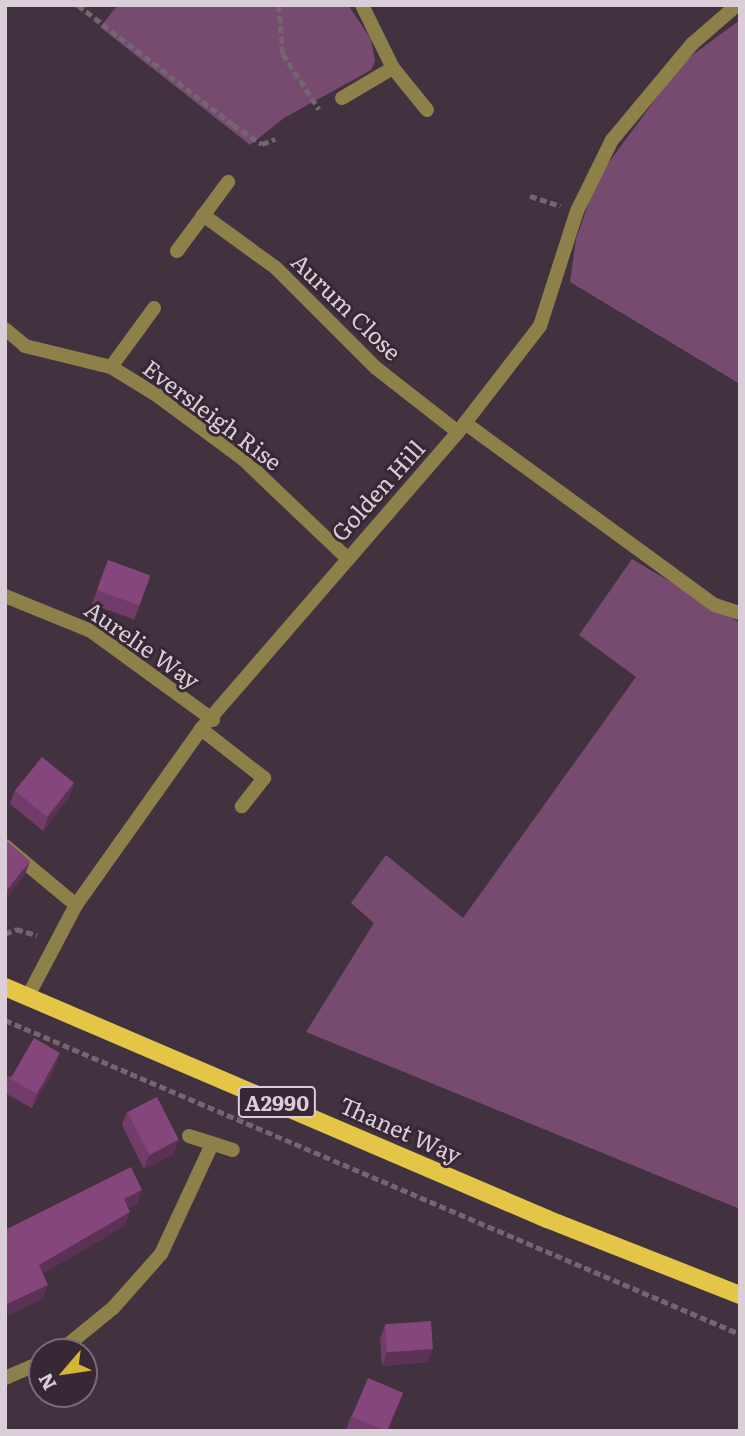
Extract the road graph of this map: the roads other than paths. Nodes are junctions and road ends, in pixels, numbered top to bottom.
1 (362, 5) edge
2 (737, 5) edge
3 (393, 68) junction
4 (341, 98) dead end
5 (427, 110) dead end
6 (228, 182) dead end
7 (203, 215) junction
8 (177, 251) dead end
9 (154, 308) dead end
10 (5, 329) edge
11 (111, 368) junction
12 (461, 428) junction
13 (347, 558) junction
14 (5, 596) edge
15 (740, 613) edge
16 (207, 725) junction
17 (242, 806) dead end
18 (5, 846) edge
19 (76, 905) junction
20 (5, 987) edge
21 (28, 996) junction
22 (189, 1136) dead end
23 (212, 1144) junction
24 (233, 1150) dead end
25 (740, 1295) edge
26 (76, 1338) edge
27 (28, 1368) edge
28 (5, 1378) edge

1 - 3 street
2 - 12 street, Golden Hill
3 - 4 street
3 - 5 street
6 - 7 street
7 - 8 street
7 - 12 street, Aurum Close
9 - 11 street, Eversleigh Rise
10 - 11 street, Eversleigh Rise
11 - 13 street, Eversleigh Rise
12 - 13 street, Golden Hill
12 - 15 street, Aurum Close
13 - 16 street, Golden Hill
14 - 16 street, Aurelie Way
16 - 17 street, Aurelie Way
16 - 19 street, Golden Hill
18 - 19 street
19 - 21 street, Golden Hill
20 - 21 main road, Thanet Way / A2990
21 - 25 main road, Thanet Way / A2990
22 - 23 street
23 - 24 street
23 - 26 street
27 - 28 street

